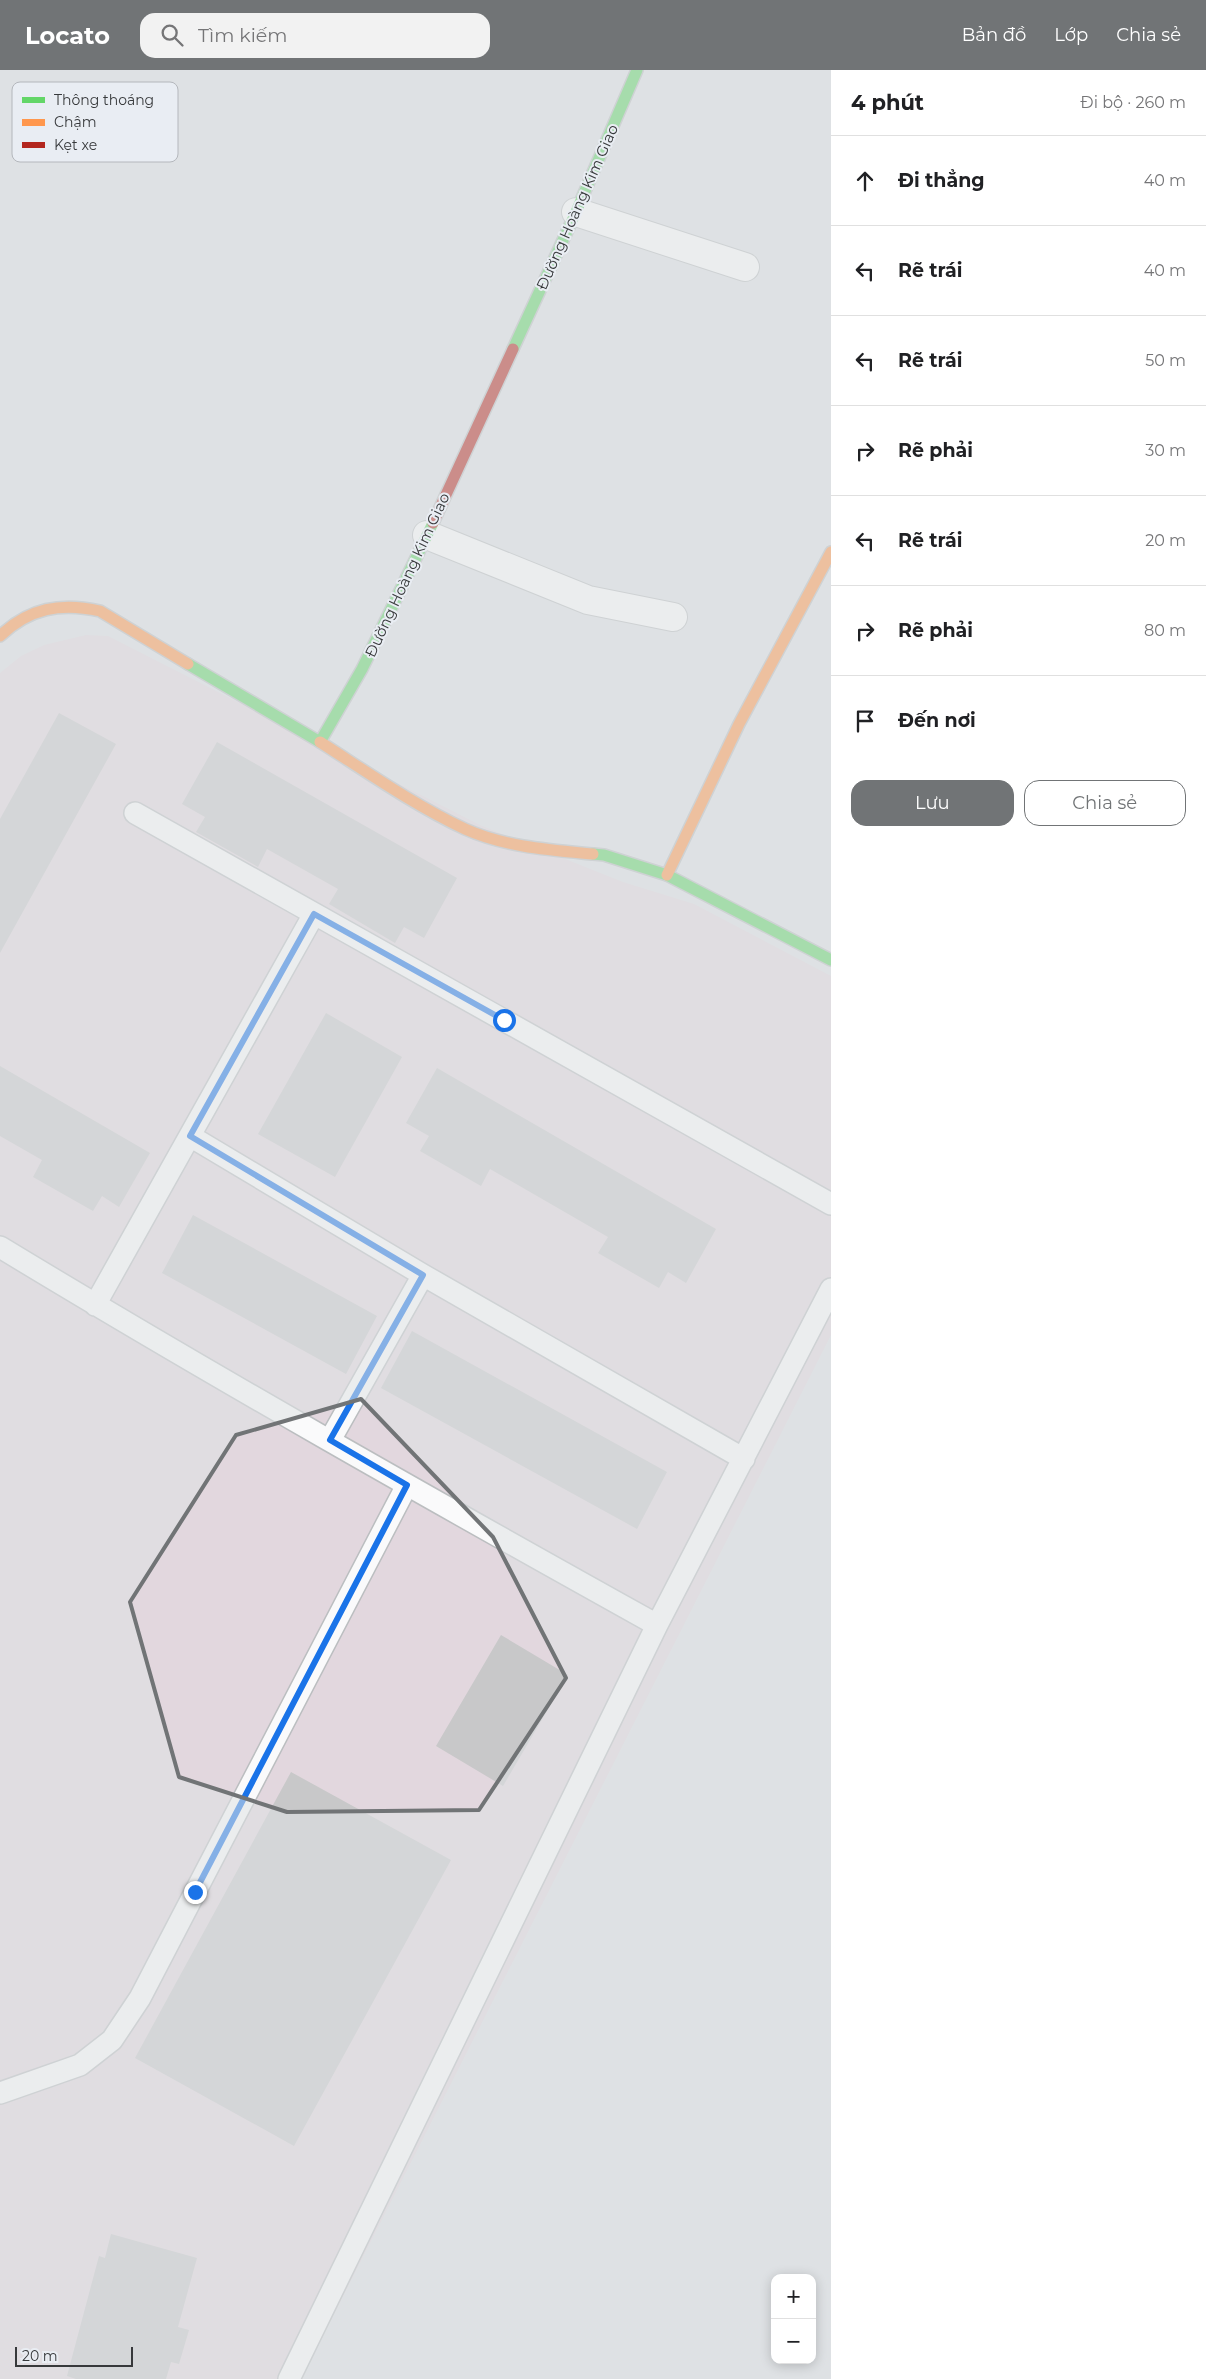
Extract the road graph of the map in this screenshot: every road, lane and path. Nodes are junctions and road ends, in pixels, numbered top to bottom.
1 (637, 70) edge
2 (576, 212) junction
3 (745, 266) dead end
4 (427, 535) junction
5 (831, 552) edge
6 (672, 617) dead end
7 (0, 636) edge
8 (320, 742) junction
9 (135, 813) dead end
10 (667, 875) junction
11 (314, 914) junction
12 (831, 960) edge
13 (190, 1136) junction
14 (831, 1204) edge
15 (0, 1247) edge
16 (423, 1275) junction
17 (831, 1289) edge
18 (95, 1305) junction
19 (330, 1440) junction
20 (744, 1459) junction
21 (407, 1485) junction
22 (657, 1625) junction
23 (0, 2093) edge
24 (289, 2379) edge

1 - 2 street, Đường Hoàng Kim Giao
2 - 3 street
2 - 4 street, Đường Hoàng Kim Giao
4 - 6 street
4 - 8 street, Đường Hoàng Kim Giao
5 - 10 street
7 - 8 street
8 - 10 street
9 - 11 lane
10 - 12 street
11 - 13 lane
11 - 14 lane
13 - 16 lane
13 - 18 lane
15 - 18 lane
16 - 19 lane
16 - 20 lane
17 - 20 lane
18 - 19 lane
19 - 21 lane
20 - 22 lane
21 - 22 lane
21 - 23 lane
22 - 24 lane

